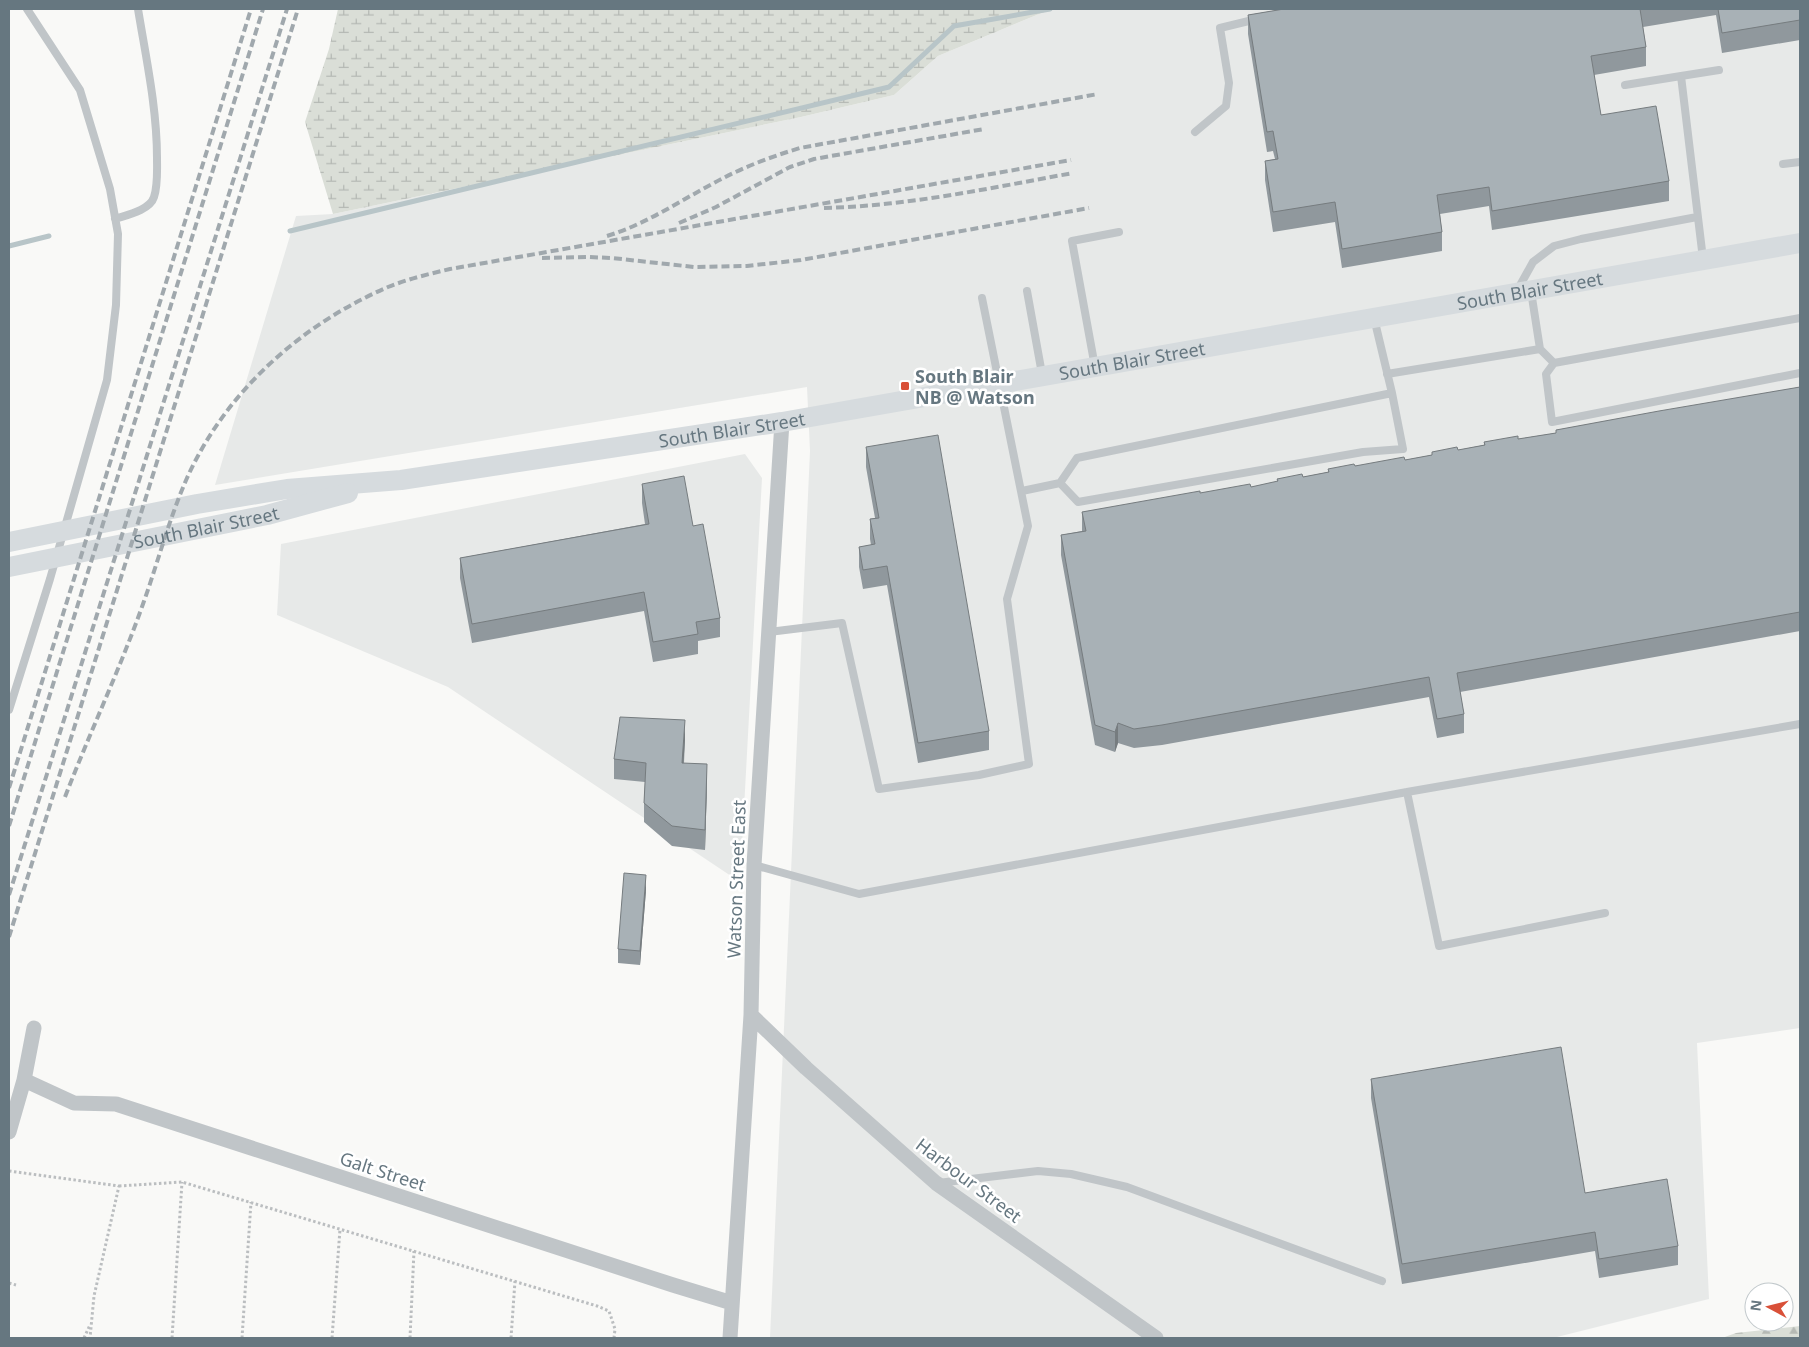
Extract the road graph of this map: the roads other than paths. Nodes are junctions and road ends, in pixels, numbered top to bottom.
1 (27, 9) edge
2 (138, 9) edge
3 (1268, 17) edge
4 (1719, 70) dead end
5 (1681, 76) junction
6 (1625, 85) dead end
7 (1195, 132) dead end
8 (1800, 162) edge
9 (1783, 164) dead end
10 (1697, 217) junction
11 (116, 219) junction
12 (1119, 232) dead end
13 (1800, 244) edge
14 (1704, 261) junction
15 (1027, 291) dead end
16 (1523, 292) junction
17 (982, 298) dead end
18 (1374, 318) junction
19 (1800, 318) edge
20 (1540, 349) junction
21 (1554, 363) junction
22 (1095, 367) junction
23 (1800, 373) edge
24 (1388, 374) junction
25 (1042, 376) junction
26 (998, 384) junction
27 (1392, 393) junction
28 (782, 422) junction
29 (401, 480) junction
30 (1060, 483) junction
31 (1022, 491) junction
32 (9, 542) edge
33 (9, 567) edge
34 (769, 632) junction
35 (9, 710) edge
36 (1800, 724) edge
37 (1407, 792) junction
38 (754, 865) junction
39 (1604, 913) dead end
40 (751, 1015) junction
41 (34, 1028) dead end
42 (24, 1080) junction
43 (9, 1132) edge
44 (936, 1183) junction
45 (1382, 1281) dead end
46 (732, 1302) junction
47 (730, 1338) edge
48 (1156, 1338) edge

1 - 11 lane
2 - 11 lane
3 - 7 lane
4 - 5 lane
5 - 6 lane
5 - 10 lane
8 - 9 lane
10 - 14 lane
10 - 16 lane
11 - 35 lane
12 - 22 lane
13 - 14 street, South Blair Street
14 - 16 street, South Blair Street
15 - 25 lane
16 - 18 street, South Blair Street
16 - 20 lane
17 - 26 lane
18 - 22 street, South Blair Street
18 - 24 lane
19 - 21 lane
20 - 21 lane
20 - 24 lane
21 - 23 lane
22 - 25 street, South Blair Street
24 - 27 lane
25 - 26 street, South Blair Street
26 - 28 street, South Blair Street
26 - 31 lane
27 - 30 lane
27 - 30 lane
28 - 29 street, South Blair Street
28 - 34 street, Watson Street East
29 - 32 street, South Blair Street
29 - 33 street, South Blair Street
30 - 31 lane
31 - 34 lane
34 - 38 street, Watson Street East
36 - 37 lane
37 - 38 lane
37 - 39 lane
38 - 40 street, Watson Street East
40 - 44 street, Harbour Street
40 - 46 street, Watson Street East
41 - 42 street
42 - 43 street
42 - 46 street, Galt Street
44 - 45 lane
44 - 48 street, Harbour Street
46 - 47 street, Watson Street East

